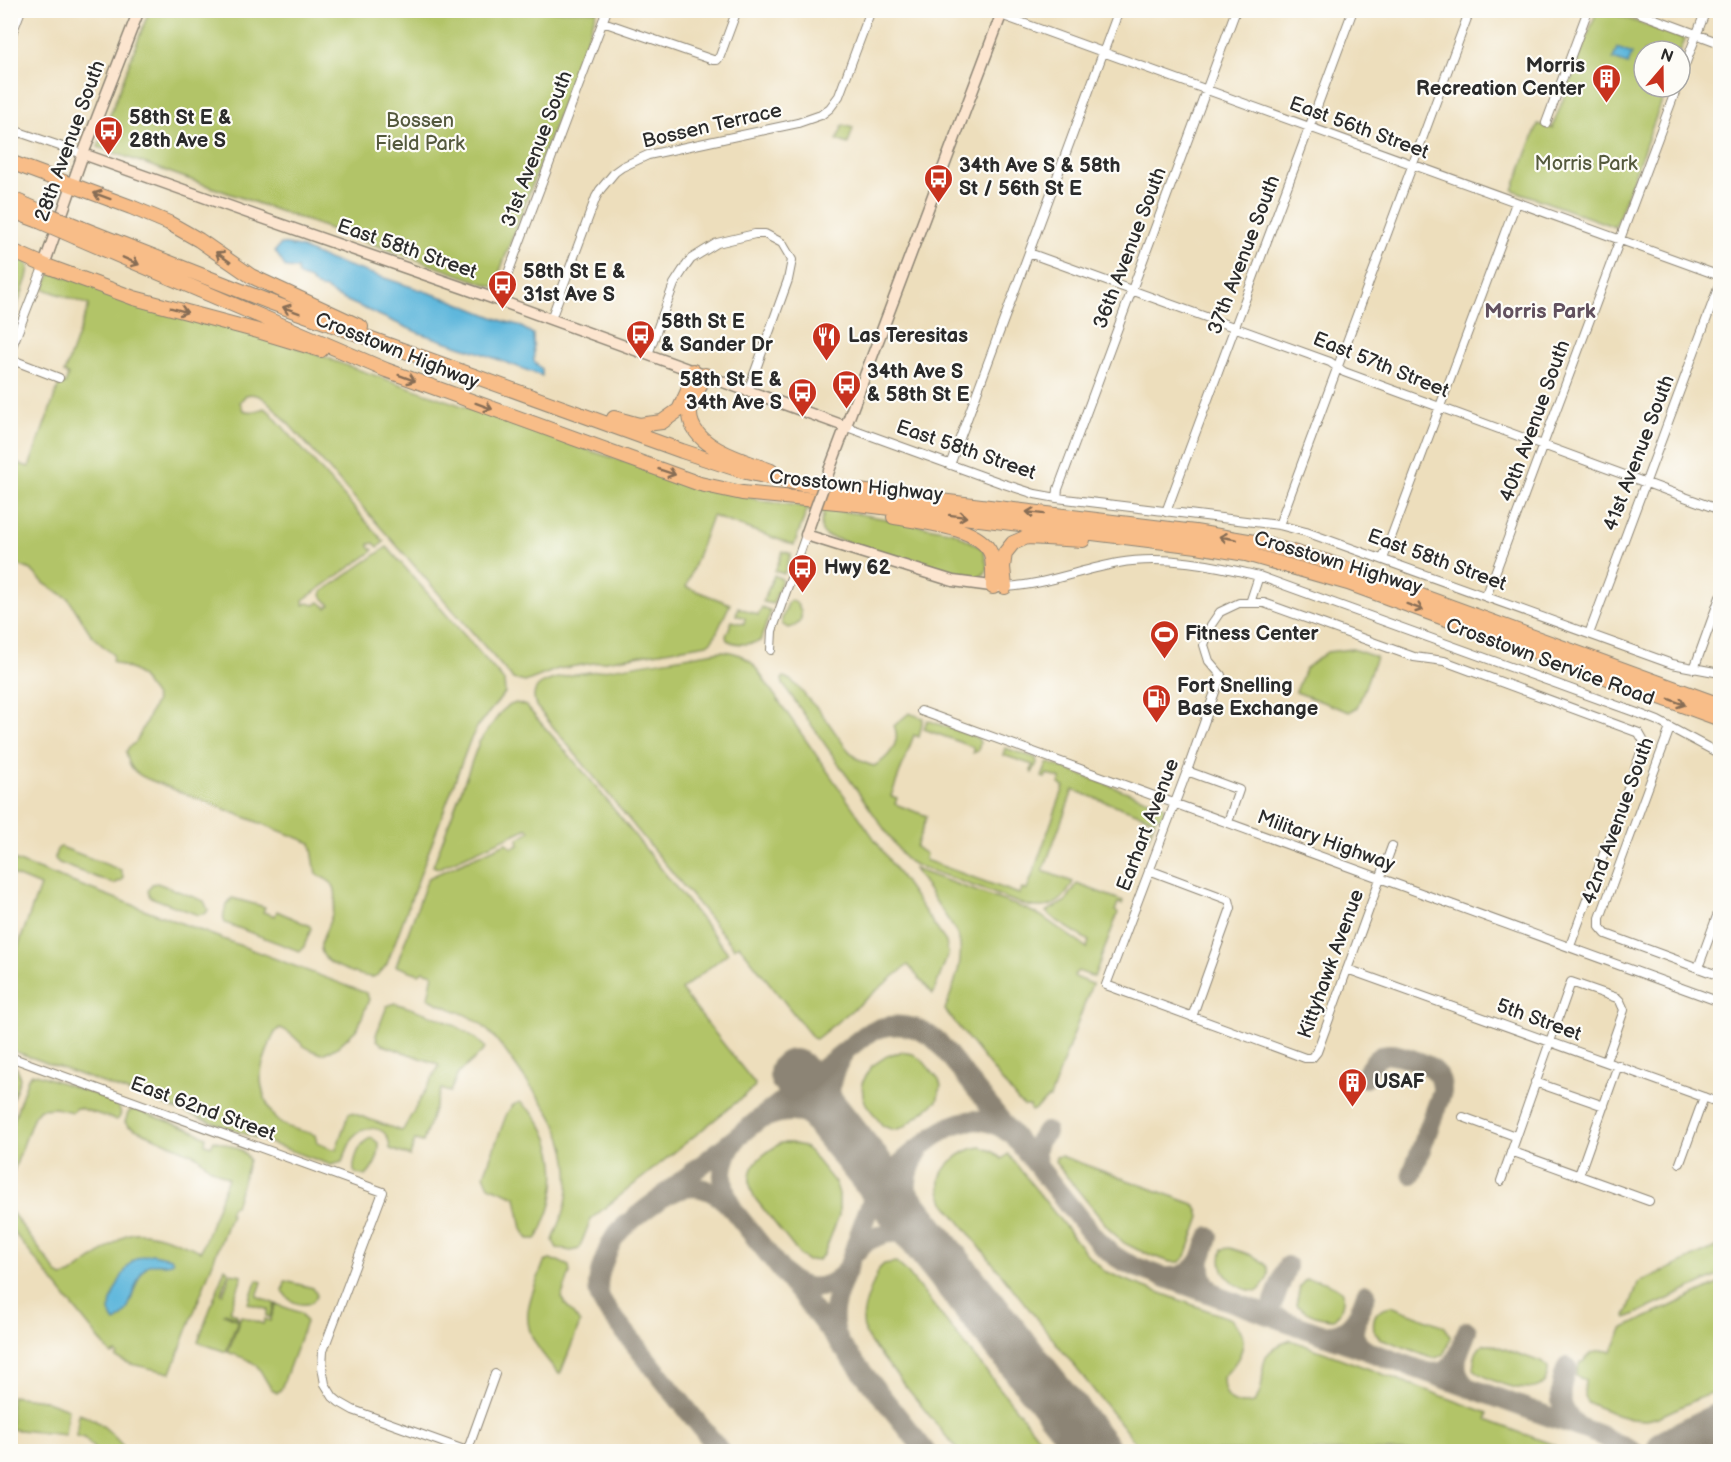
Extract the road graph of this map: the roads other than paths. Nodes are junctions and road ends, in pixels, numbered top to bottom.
1 (21, 10) edge
2 (139, 10) edge
3 (607, 10) edge
4 (737, 10) edge
5 (871, 10) edge
6 (987, 10) edge
7 (1119, 10) edge
8 (1236, 10) edge
9 (1353, 10) edge
10 (1470, 10) edge
11 (1588, 10) edge
12 (1631, 10) edge
13 (1706, 10) edge
14 (1002, 13) edge
15 (603, 22) junction
16 (1696, 34) junction
17 (10, 39) edge
18 (1720, 43) edge
19 (1692, 45) edge
20 (1104, 53) junction
21 (1207, 90) junction
22 (1672, 99) edge
23 (1546, 123) dead end
24 (1310, 128) junction
25 (10, 129) edge
26 (83, 154) junction
27 (10, 162) edge
28 (1413, 165) junction
29 (72, 185) junction
30 (10, 198) edge
31 (1516, 203) junction
32 (10, 210) edge
33 (41, 216) junction
34 (80, 233) junction
35 (1619, 240) junction
36 (10, 250) edge
37 (1029, 253) junction
38 (44, 265) junction
39 (1720, 276) edge
40 (1720, 283) edge
41 (1131, 290) junction
42 (498, 300) junction
43 (551, 319) junction
44 (1235, 327) junction
45 (405, 351) junction
46 (10, 352) edge
47 (648, 354) junction
48 (10, 359) edge
49 (1337, 367) junction
50 (386, 370) junction
51 (699, 373) junction
52 (59, 378) dead end
53 (748, 390) junction
54 (518, 391) junction
55 (1441, 407) junction
56 (847, 427) junction
57 (1544, 444) junction
58 (950, 465) junction
59 (1646, 482) junction
60 (801, 484) junction
61 (1057, 498) junction
62 (858, 504) junction
63 (1720, 510) edge
64 (1166, 512) junction
65 (1279, 525) junction
66 (806, 535) junction
67 (1197, 546) junction
68 (1383, 559) junction
69 (1259, 576) junction
70 (999, 587) junction
71 (1486, 597) junction
72 (1720, 597) edge
73 (1250, 603) junction
74 (1589, 634) junction
75 (771, 651) dead end
76 (1694, 669) junction
77 (1720, 673) edge
78 (1720, 705) edge
79 (921, 711) dead end
80 (1720, 719) edge
81 (1670, 728) junction
82 (1720, 754) edge
83 (1187, 771) junction
84 (1174, 803) junction
85 (1228, 822) junction
86 (1392, 846) dead end
87 (1149, 870) junction
88 (1380, 878) junction
89 (1720, 908) edge
90 (1570, 946) junction
91 (1698, 968) junction
92 (1347, 969) junction
93 (1720, 976) edge
94 (1720, 1002) edge
95 (1192, 1017) junction
96 (1550, 1041) junction
97 (10, 1057) edge
98 (1606, 1061) junction
99 (1618, 1065) junction
100 (1535, 1082) junction
101 (1704, 1097) junction
102 (1720, 1103) edge
103 (1604, 1106) junction
104 (1463, 1117) dead end
105 (1515, 1136) junction
106 (1511, 1151) junction
107 (1680, 1163) dead end
108 (1579, 1175) junction
109 (1501, 1181) dead end
110 (1649, 1201) dead end
111 (495, 1374) dead end
112 (467, 1451) edge

1 - 17 street
2 - 26 street, 28th Avenue South
3 - 15 street, 31st Avenue South
4 - 15 street
5 - 43 street, Bossen Terrace
6 - 14 street, East 56th Street
7 - 20 street
8 - 21 street, 36th Avenue South
9 - 24 street, 37th Avenue South
10 - 28 street
11 - 23 street
12 - 16 street
13 - 16 street
14 - 20 street, East 56th Street
14 - 56 street
15 - 42 street, 31st Avenue South
16 - 18 street
16 - 19 street
20 - 21 street, East 56th Street
20 - 37 street
21 - 24 street, East 56th Street
21 - 41 street, 36th Avenue South
22 - 35 street, 40th Avenue South
24 - 28 street, East 56th Street
24 - 44 street, 37th Avenue South
25 - 26 street, East 58th Street
26 - 29 street, 28th Avenue South
26 - 42 street, East 58th Street
27 - 29 highway
28 - 31 street, East 56th Street
28 - 49 street
29 - 38 street, 28th Avenue South
45 -> 29 highway
30 - 33 highway, Crosstown Highway
31 - 35 street, East 56th Street
31 - 55 street
32 - 33 highway, Crosstown Highway
33 - 34 highway, Crosstown Highway, bridge
45 -> 34 highway, Crosstown Highway
34 -> 50 highway, Crosstown Highway
35 - 39 street, East 56th Street
35 - 57 street, 40th Avenue South
36 - 38 highway
37 - 41 street, East 57th Street
37 - 58 street
38 - 46 street, 28th Avenue South
38 -> 50 highway
40 - 59 street, 41st Avenue South
41 - 44 street, East 57th Street
41 - 61 street, 36th Avenue South
42 - 43 street, East 58th Street
43 - 47 street, East 58th Street
44 - 49 street, East 57th Street
44 - 64 street, 37th Avenue South
45 - 54 highway, Crosstown Highway
47 - 51 street, East 58th Street
47 - 53 street
48 - 52 street
49 - 55 street, East 57th Street
49 - 65 street
50 -> 62 highway, Crosstown Highway
51 - 53 street, East 58th Street
51 - 54 highway
51 - 60 highway
53 - 56 street, East 58th Street
54 - 60 highway, Crosstown Highway
55 - 57 street, East 57th Street
55 - 68 street
56 - 58 street, East 58th Street
56 - 66 street, bridge
57 - 59 street, East 57th Street
57 - 71 street, 40th Avenue South
58 - 61 street, East 58th Street
59 - 63 street, East 57th Street
59 - 74 street, 41st Avenue South
78 -> 60 highway, Crosstown Highway
61 - 64 street, East 58th Street
62 -> 67 highway, Crosstown Highway
62 - 70 highway
64 - 65 street, East 58th Street
65 - 68 street, East 58th Street
66 - 70 street, Crosstown Service Road
66 - 75 street
67 - 70 highway
67 -> 80 highway, Crosstown Highway
68 - 71 street, East 58th Street
69 - 70 street, Crosstown Service Road
69 - 73 street
69 - 81 street, Crosstown Service Road
71 - 74 street, East 58th Street
72 - 76 street
73 - 83 street, Earhart Avenue
73 - 90 street
74 - 76 street, East 58th Street
76 - 77 street, East 58th Street
79 - 84 street, Military Highway
81 - 82 street, Crosstown Service Road
81 - 91 street, 42nd Avenue South
83 - 84 street, Earhart Avenue
83 - 85 street
84 - 85 street, Military Highway
84 - 87 street, Earhart Avenue
85 - 88 street, Military Highway
86 - 88 street, Kittyhawk Avenue
87 - 95 street
87 - 95 street, Earhart Avenue
88 - 90 street, Military Highway
88 - 92 street, Kittyhawk Avenue
89 - 91 street
90 - 94 street, Military Highway
91 - 93 street
92 - 95 street, Kittyhawk Avenue
92 - 96 street, 5th Street
96 - 98 street, 5th Street
96 - 98 street
96 - 100 street
97 - 112 street, East 62nd Street
98 - 99 street, 5th Street
99 - 101 street, 5th Street
99 - 103 street
100 - 103 street
100 - 105 street
101 - 102 street, 5th Street
101 - 107 street
103 - 108 street
104 - 105 street
105 - 106 street
106 - 108 street
106 - 109 street
108 - 110 street
111 - 112 street

